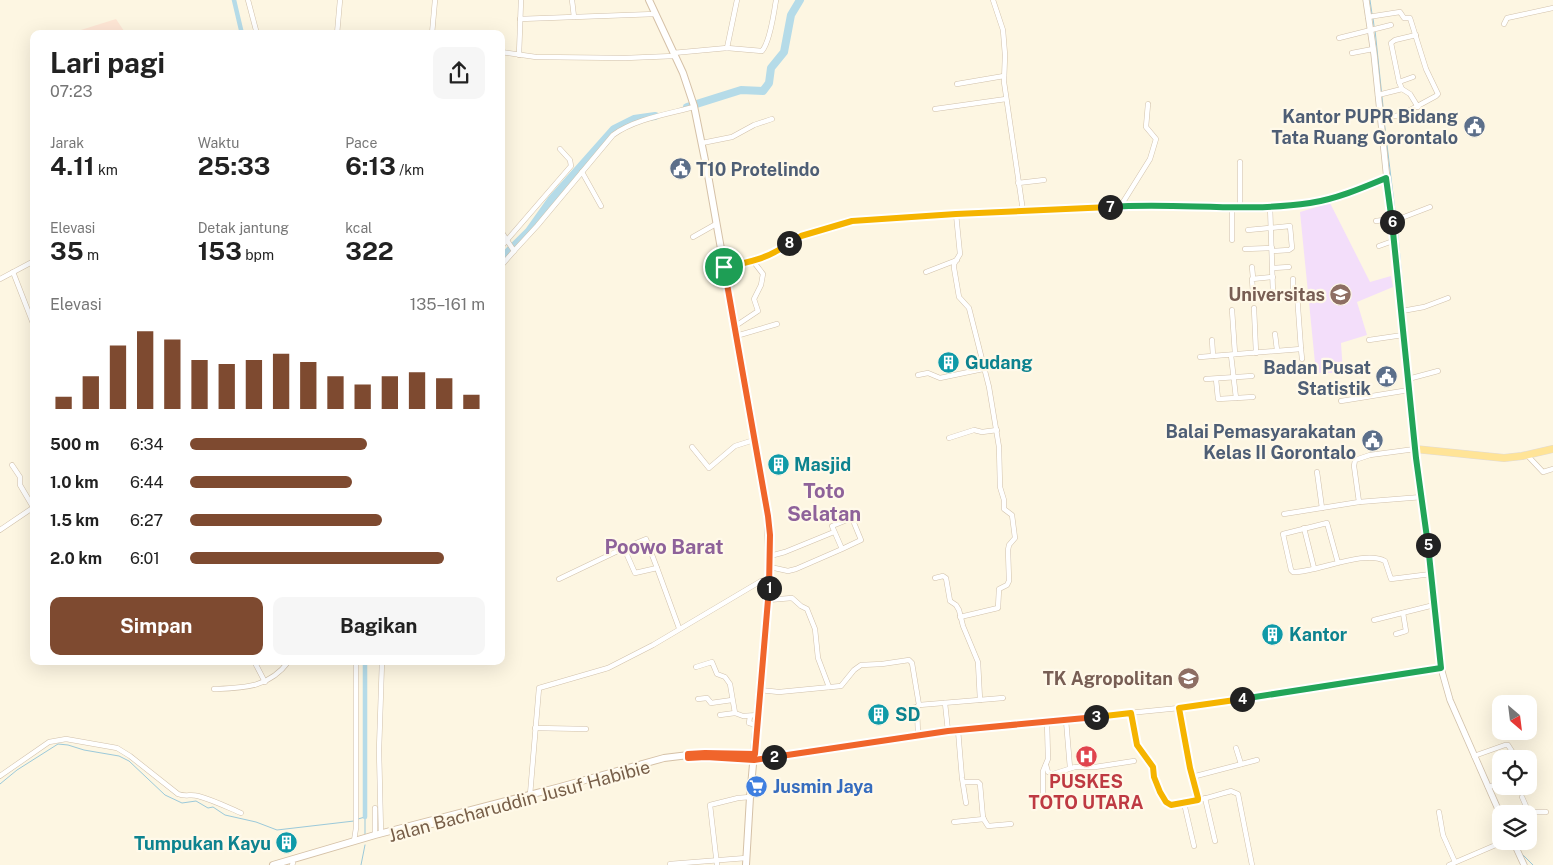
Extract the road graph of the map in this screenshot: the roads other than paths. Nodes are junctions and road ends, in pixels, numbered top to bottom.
1 (248, 0) edge
2 (340, 0) edge
3 (435, 0) edge
4 (521, 0) edge
5 (572, 0) edge
6 (649, 0) edge
7 (738, 0) edge
8 (776, 0) edge
9 (994, 0) edge
10 (1366, 0) edge
11 (1553, 8) edge
12 (655, 14) junction
13 (1372, 16) junction
14 (574, 17) junction
15 (520, 19) junction
16 (1504, 24) dead end
17 (1392, 25) dead end
18 (1374, 29) junction
19 (256, 30) edge
20 (337, 30) edge
21 (432, 30) edge
22 (1416, 35) junction
23 (1339, 38) dead end
24 (727, 48) junction
25 (1373, 49) junction
26 (505, 53) edge
27 (1352, 53) dead end
28 (519, 55) junction
29 (674, 55) junction
30 (1004, 76) junction
31 (1413, 77) dead end
32 (1399, 82) junction
33 (958, 84) dead end
34 (1402, 90) junction
35 (1381, 94) junction
36 (1006, 99) junction
37 (1148, 104) dead end
38 (694, 107) junction
39 (1418, 107) junction
40 (935, 109) dead end
41 (1383, 118) junction
42 (772, 119) dead end
43 (702, 143) junction
44 (560, 149) dead end
45 (1240, 162) dead end
46 (582, 172) junction
47 (1386, 178) junction
48 (1044, 180) dead end
49 (1018, 183) junction
50 (601, 206) dead end
51 (1270, 206) junction
52 (1120, 207) junction
53 (1232, 208) junction
54 (1240, 208) junction
55 (1430, 208) dead end
56 (1022, 211) junction
57 (956, 214) junction
58 (1395, 218) junction
59 (1376, 221) dead end
60 (716, 224) junction
61 (1271, 228) junction
62 (1248, 230) dead end
63 (505, 236) edge
64 (693, 237) dead end
65 (1232, 240) dead end
66 (1393, 241) junction
67 (509, 242) junction
68 (505, 244) edge
69 (1379, 246) dead end
70 (1245, 249) dead end
71 (1272, 249) junction
72 (514, 250) junction
73 (958, 259) junction
74 (505, 261) edge
75 (753, 261) junction
76 (30, 263) edge
77 (724, 267) junction
78 (1252, 267) dead end
79 (1289, 267) dead end
80 (1273, 268) junction
81 (13, 272) junction
82 (926, 272) dead end
83 (1273, 277) junction
84 (1253, 278) junction
85 (1293, 278) dead end
86 (0, 279) edge
87 (1293, 293) junction
88 (1273, 294) junction
89 (1448, 298) dead end
90 (1254, 308) dead end
91 (1232, 310) dead end
92 (1404, 311) junction
93 (30, 316) edge
94 (777, 324) dead end
95 (734, 327) junction
96 (1275, 334) dead end
97 (1403, 334) junction
98 (736, 336) junction
99 (1212, 340) dead end
100 (1369, 340) dead end
101 (1301, 349) junction
102 (1277, 350) junction
103 (1256, 352) junction
104 (1233, 355) junction
105 (1213, 356) junction
106 (1200, 357) dead end
107 (1302, 359) dead end
108 (983, 370) junction
109 (1438, 371) dead end
110 (918, 375) dead end
111 (1252, 376) dead end
112 (1234, 378) junction
113 (1216, 379) junction
114 (1411, 379) junction
115 (1206, 380) dead end
116 (1409, 390) junction
117 (1253, 397) dead end
118 (1236, 398) junction
119 (1341, 401) dead end
120 (996, 430) junction
121 (949, 438) dead end
122 (754, 440) junction
123 (692, 447) dead end
124 (1415, 449) junction
125 (1553, 449) edge
126 (1527, 455) junction
127 (12, 465) dead end
128 (1553, 468) edge
129 (1317, 472) dead end
130 (1422, 497) junction
131 (30, 502) edge
132 (1359, 502) junction
133 (1322, 508) junction
134 (30, 509) edge
135 (1284, 514) dead end
136 (1304, 528) junction
137 (0, 530) edge
138 (834, 532) junction
139 (624, 548) junction
140 (842, 549) junction
141 (770, 556) junction
142 (1338, 563) junction
143 (657, 568) junction
144 (770, 568) junction
145 (1314, 568) junction
146 (1430, 574) junction
147 (935, 578) dead end
148 (559, 579) dead end
149 (770, 579) junction
150 (768, 600) junction
151 (1434, 605) junction
152 (1403, 613) junction
153 (960, 617) junction
154 (1374, 620) dead end
155 (679, 628) junction
156 (1396, 634) dead end
157 (256, 665) edge
158 (286, 665) edge
159 (356, 665) edge
160 (382, 665) edge
161 (696, 667) dead end
162 (1441, 668) junction
163 (265, 682) junction
164 (829, 687) junction
165 (214, 689) dead end
166 (760, 690) junction
167 (1003, 698) dead end
168 (698, 699) dead end
169 (732, 700) junction
170 (980, 700) junction
171 (945, 703) junction
172 (918, 706) junction
173 (1179, 708) junction
174 (905, 709) dead end
175 (735, 713) junction
176 (1131, 713) junction
177 (759, 715) junction
178 (720, 716) dead end
179 (750, 716) junction
180 (1066, 720) junction
181 (1047, 721) junction
182 (757, 725) junction
183 (535, 728) junction
184 (586, 729) dead end
185 (958, 730) junction
186 (948, 731) junction
187 (918, 735) junction
188 (1236, 748) dead end
189 (1511, 750) edge
190 (688, 756) junction
191 (1474, 756) junction
192 (754, 757) junction
193 (1257, 760) dead end
194 (1134, 761) dead end
195 (1240, 764) junction
196 (1046, 765) junction
197 (1070, 768) junction
198 (0, 776) edge
199 (1192, 776) junction
200 (963, 782) junction
201 (1492, 786) edge
202 (1488, 787) junction
203 (530, 795) junction
204 (1522, 797) dead end
205 (750, 798) junction
206 (1040, 798) dead end
207 (1205, 798) junction
208 (1198, 800) junction
209 (966, 803) dead end
210 (1184, 803) junction
211 (1496, 805) edge
212 (1525, 805) edge
213 (375, 808) dead end
214 (1439, 812) dead end
215 (1537, 812) edge
216 (1546, 812) dead end
217 (241, 813) dead end
218 (984, 819) junction
219 (954, 822) dead end
220 (1011, 824) dead end
221 (377, 835) junction
222 (357, 842) junction
223 (1215, 842) dead end
224 (1194, 846) dead end
225 (1492, 846) edge
226 (1517, 850) edge
227 (746, 858) junction
228 (717, 859) junction
229 (1455, 862) junction
230 (291, 864) edge
231 (670, 864) dead end
232 (273, 865) edge
233 (717, 865) edge
234 (746, 865) edge
235 (1252, 865) edge
236 (1449, 865) edge
237 (1524, 865) edge

1 - 19 street
2 - 20 street
3 - 21 street
4 - 15 street
5 - 14 street
6 - 12 main road
7 - 24 street
8 - 24 street
9 - 30 street
10 - 13 street
11 - 16 street
12 - 14 street
12 - 29 main road
13 - 18 street
13 - 22 street
14 - 15 street
15 - 28 street
17 - 18 street
18 - 23 street
18 - 25 street
22 - 32 street
22 - 39 street
24 - 29 street
25 - 27 street
25 - 35 street
26 - 28 street
28 - 29 street
29 - 38 main road
30 - 33 street
30 - 36 street
31 - 32 street
32 - 34 street
34 - 35 street
34 - 39 street
35 - 41 street
36 - 40 street
36 - 49 street
37 - 52 street
38 - 43 main road
38 - 46 street
39 - 41 street
41 - 47 street
42 - 43 street
43 - 60 main road
44 - 67 street
45 - 54 street
46 - 50 street
46 - 72 street
47 - 51 street
47 - 58 street
48 - 49 street
49 - 56 street
51 - 54 street
51 - 61 street
52 - 53 street
52 - 56 street
53 - 54 street
53 - 65 street
55 - 58 street
56 - 57 street
57 - 73 street
57 - 75 street
58 - 59 street
58 - 66 street
60 - 64 street
60 - 77 main road
61 - 62 street
61 - 71 street
61 - 71 street
63 - 67 street
66 - 69 street
66 - 92 street
67 - 68 street
67 - 72 street
70 - 71 street
71 - 80 street
72 - 74 street
73 - 82 street
73 - 108 street
75 - 77 street
75 - 95 street
76 - 81 street
77 - 95 main road
78 - 84 street
79 - 80 street
80 - 83 street
81 - 86 street
81 - 93 street
83 - 84 street
83 - 88 street
84 - 88 street
85 - 87 street
87 - 88 street
87 - 101 street
89 - 92 street
90 - 103 street
91 - 104 street
92 - 97 street
94 - 98 street
95 - 98 main road
96 - 102 street
97 - 100 street
97 - 114 street
98 - 122 main road
99 - 105 street
101 - 102 street
101 - 107 street
102 - 103 street
103 - 104 street
104 - 105 street
104 - 112 street
105 - 106 street
108 - 110 street
108 - 120 street
109 - 114 street
111 - 112 street
112 - 113 street
112 - 118 street
113 - 115 street
113 - 118 street
114 - 116 street
116 - 119 street
116 - 124 street
117 - 118 street
120 - 121 street
120 - 153 street
122 - 123 street
122 - 141 main road
124 - 126 main road
124 - 130 street
124 - 132 street
125 - 126 main road
126 - 128 street
127 - 131 street
129 - 133 street
130 - 132 street
130 - 146 street
132 - 133 street
133 - 135 street
134 - 137 street
136 - 142 street
136 - 145 street
136 - 145 street
138 - 140 street
138 - 140 street
138 - 141 street
139 - 143 street
139 - 143 street
139 - 148 street
140 - 144 street
141 - 144 main road
142 - 145 street
142 - 146 street
143 - 155 street
144 - 149 main road
146 - 151 street
147 - 153 street
149 - 150 main road
149 - 155 street
150 - 164 street
150 - 166 main road
151 - 152 street
151 - 162 street
152 - 154 street
152 - 156 street
153 - 170 street
155 - 183 street
157 - 163 street
158 - 163 street
159 - 222 street
160 - 221 street
161 - 169 street
162 - 173 street
162 - 191 street
163 - 165 street
164 - 166 street
164 - 172 street
166 - 177 main road
167 - 170 street
168 - 169 street
169 - 175 street
170 - 171 street
171 - 172 street
171 - 186 street
172 - 174 street
172 - 187 street
173 - 176 street
173 - 199 street
175 - 178 street
175 - 179 street
176 - 180 street
176 - 210 street
177 - 179 street
177 - 182 main road
179 - 182 street
180 - 181 street
180 - 197 street
181 - 185 street
181 - 196 street
182 - 192 main road
183 - 184 street
183 - 203 street
185 - 186 street
185 - 200 street
186 - 187 street
187 - 192 street
188 - 195 street
189 - 191 street
190 - 192 main road, Jalan Bacharuddin Jusuf Habibie
190 - 203 main road
190 - 221 main road, Jalan Bacharuddin Jusuf Habibie
191 - 202 street
192 - 205 main road
193 - 195 street
194 - 197 street
195 - 199 street
196 - 197 street
196 - 206 street
198 - 217 street
199 - 208 street
200 - 209 street
200 - 218 street
201 - 202 street
202 - 211 street
203 - 221 main road
204 - 212 street
205 - 227 main road
205 - 228 street
207 - 208 street
207 - 223 street
207 - 235 street
208 - 210 street
210 - 224 street
213 - 221 street
214 - 229 street
215 - 216 street
218 - 219 street
218 - 220 street
221 - 222 main road, Jalan Bacharuddin Jusuf Habibie
222 - 230 main road, Jalan Bacharuddin Jusuf Habibie
222 - 232 main road
225 - 229 street
226 - 237 street
227 - 228 street
227 - 234 main road
228 - 231 street
228 - 233 street
229 - 236 street

